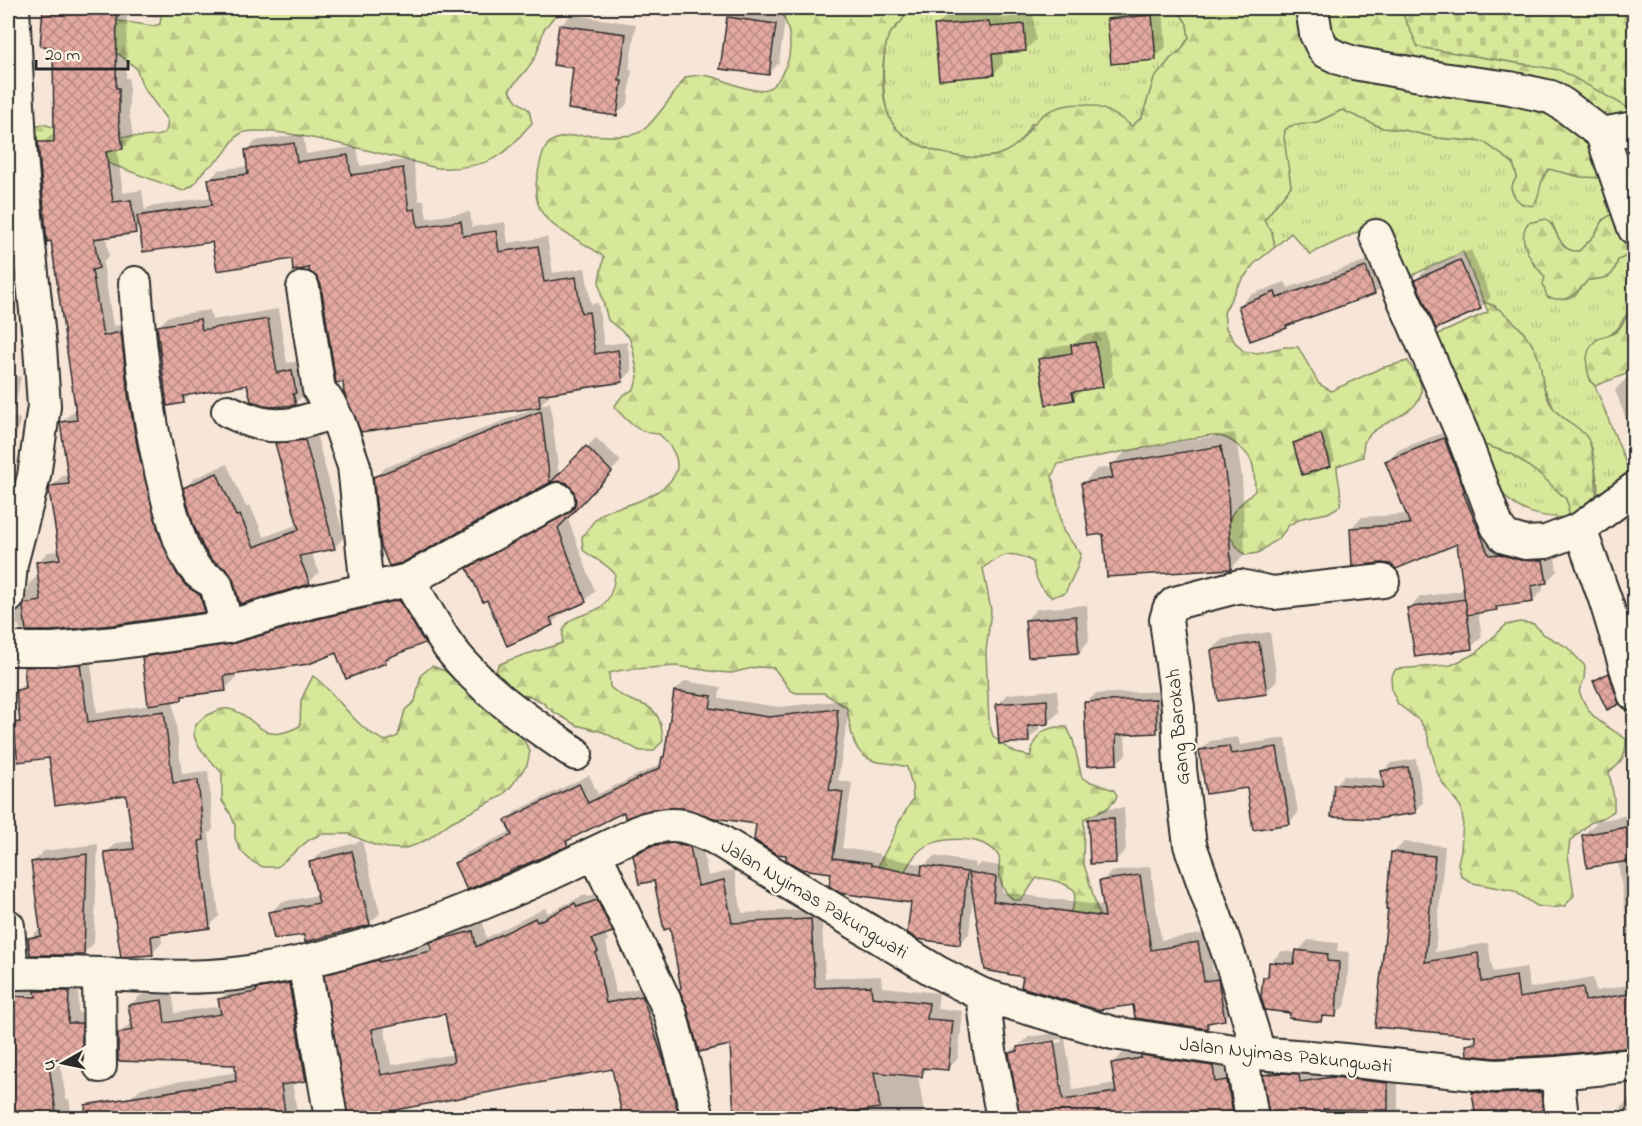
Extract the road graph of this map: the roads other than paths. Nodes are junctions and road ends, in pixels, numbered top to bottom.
1 (13, 8) edge
2 (1312, 8) edge
3 (1635, 128) edge
4 (1602, 134) junction
5 (1635, 228) edge
6 (1376, 236) dead end
7 (135, 283) dead end
8 (303, 288) dead end
9 (228, 411) dead end
10 (333, 411) junction
11 (1635, 489) edge
12 (558, 499) dead end
13 (1580, 529) junction
14 (408, 580) junction
15 (1383, 581) dead end
16 (367, 588) junction
17 (8, 597) edge
18 (227, 627) junction
19 (8, 649) edge
20 (1635, 694) edge
21 (576, 754) dead end
22 (595, 853) junction
23 (8, 926) edge
24 (304, 962) junction
25 (10, 974) edge
26 (99, 974) junction
27 (983, 995) junction
28 (1250, 1053) junction
29 (1635, 1065) edge
30 (100, 1066) dead end
31 (1557, 1073) junction
32 (331, 1119) edge
33 (698, 1119) edge
34 (1004, 1119) edge
35 (1252, 1119) edge
36 (1562, 1119) edge

1 - 17 street
2 - 4 street
3 - 4 street
4 - 5 street
6 - 13 street
7 - 18 street
8 - 10 street
9 - 10 street
10 - 16 street
11 - 13 street
12 - 14 street
13 - 20 street
14 - 16 street
14 - 21 street
15 - 28 street, Gang Barokah
16 - 18 street
18 - 19 street
22 - 24 street, Jalan Nyimas Pakungwati
22 - 27 street, Jalan Nyimas Pakungwati
22 - 33 street
23 - 25 street
24 - 26 street, Jalan Nyimas Pakungwati
24 - 32 street
25 - 26 street, Jalan Nyimas Pakungwati
26 - 30 street
27 - 28 street, Jalan Nyimas Pakungwati
27 - 34 street
28 - 31 street, Jalan Nyimas Pakungwati
28 - 35 street, Gang Barokah
29 - 31 street, Jalan Nyimas Pakungwati
31 - 36 street

